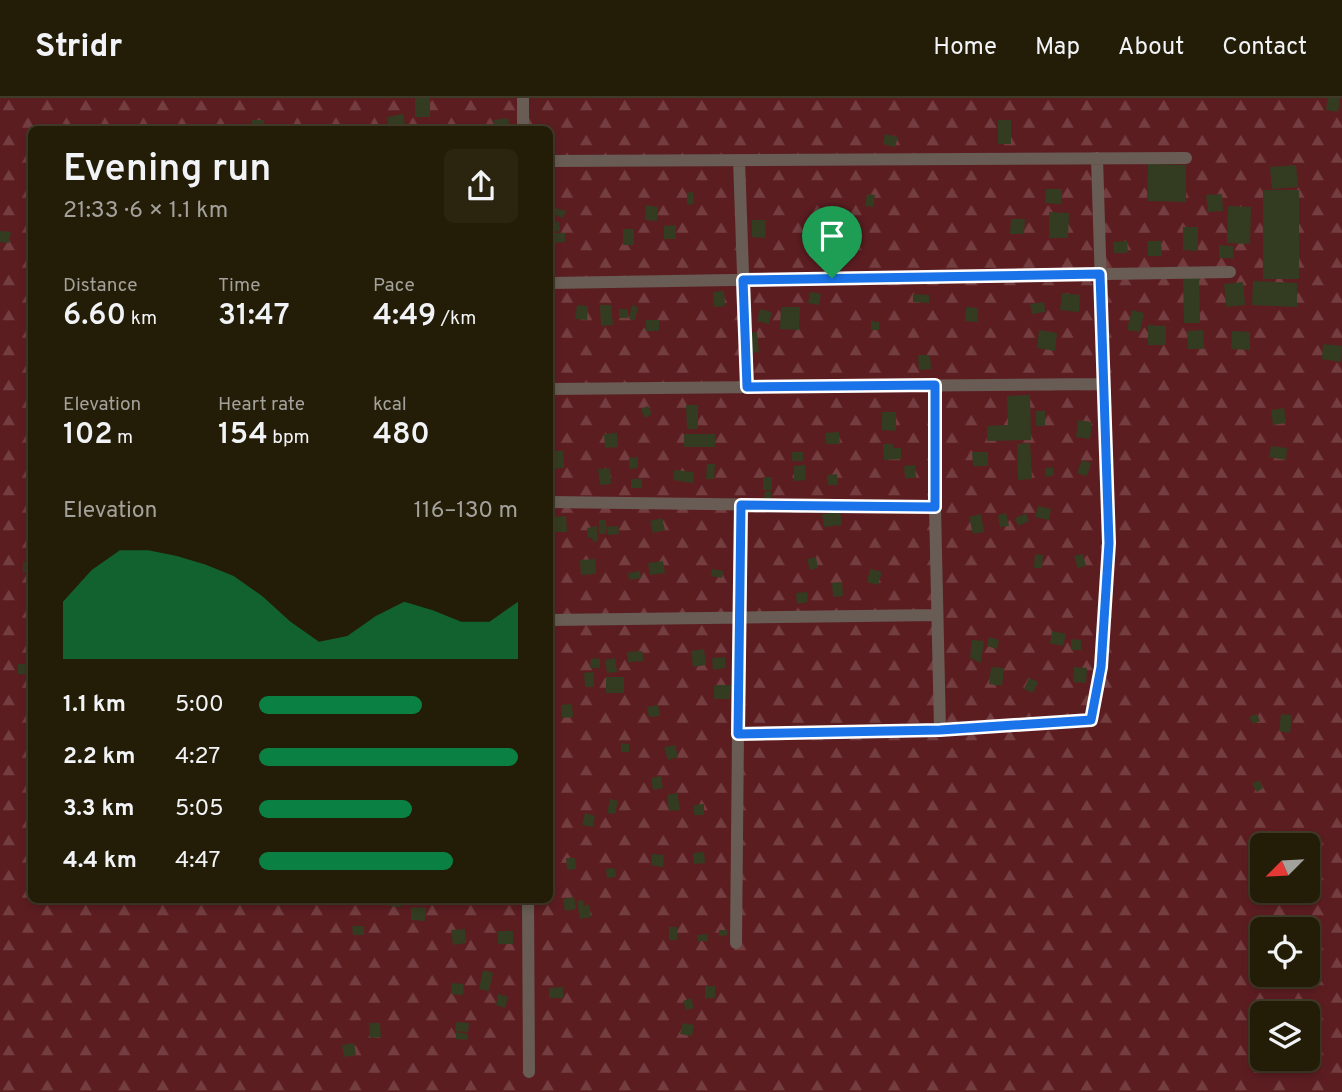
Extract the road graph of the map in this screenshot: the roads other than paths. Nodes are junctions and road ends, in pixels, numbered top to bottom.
1 (523, 98) edge
2 (523, 126) edge
3 (1097, 158) junction
4 (1186, 158) dead end
5 (738, 160) junction
6 (553, 161) edge
7 (1230, 272) dead end
8 (1100, 274) junction
9 (743, 280) junction
10 (553, 283) edge
11 (1103, 384) junction
12 (935, 385) junction
13 (747, 387) junction
14 (553, 388) edge
15 (553, 502) edge
16 (741, 505) junction
17 (935, 507) junction
18 (937, 615) junction
19 (740, 618) junction
20 (553, 620) edge
21 (940, 730) junction
22 (738, 734) junction
23 (528, 903) edge
24 (736, 943) dead end
25 (529, 1072) dead end

1 - 2 street
3 - 4 street
3 - 5 street
3 - 8 street
5 - 6 street
5 - 9 street
7 - 8 street
8 - 9 street
8 - 11 street
9 - 10 street
9 - 13 street
11 - 12 street
11 - 21 street
12 - 13 street
12 - 17 street
13 - 14 street
15 - 16 street
16 - 17 street
16 - 19 street
17 - 18 street
18 - 19 street
18 - 21 street
19 - 20 street
19 - 22 street
21 - 22 street
22 - 24 street
23 - 25 street

